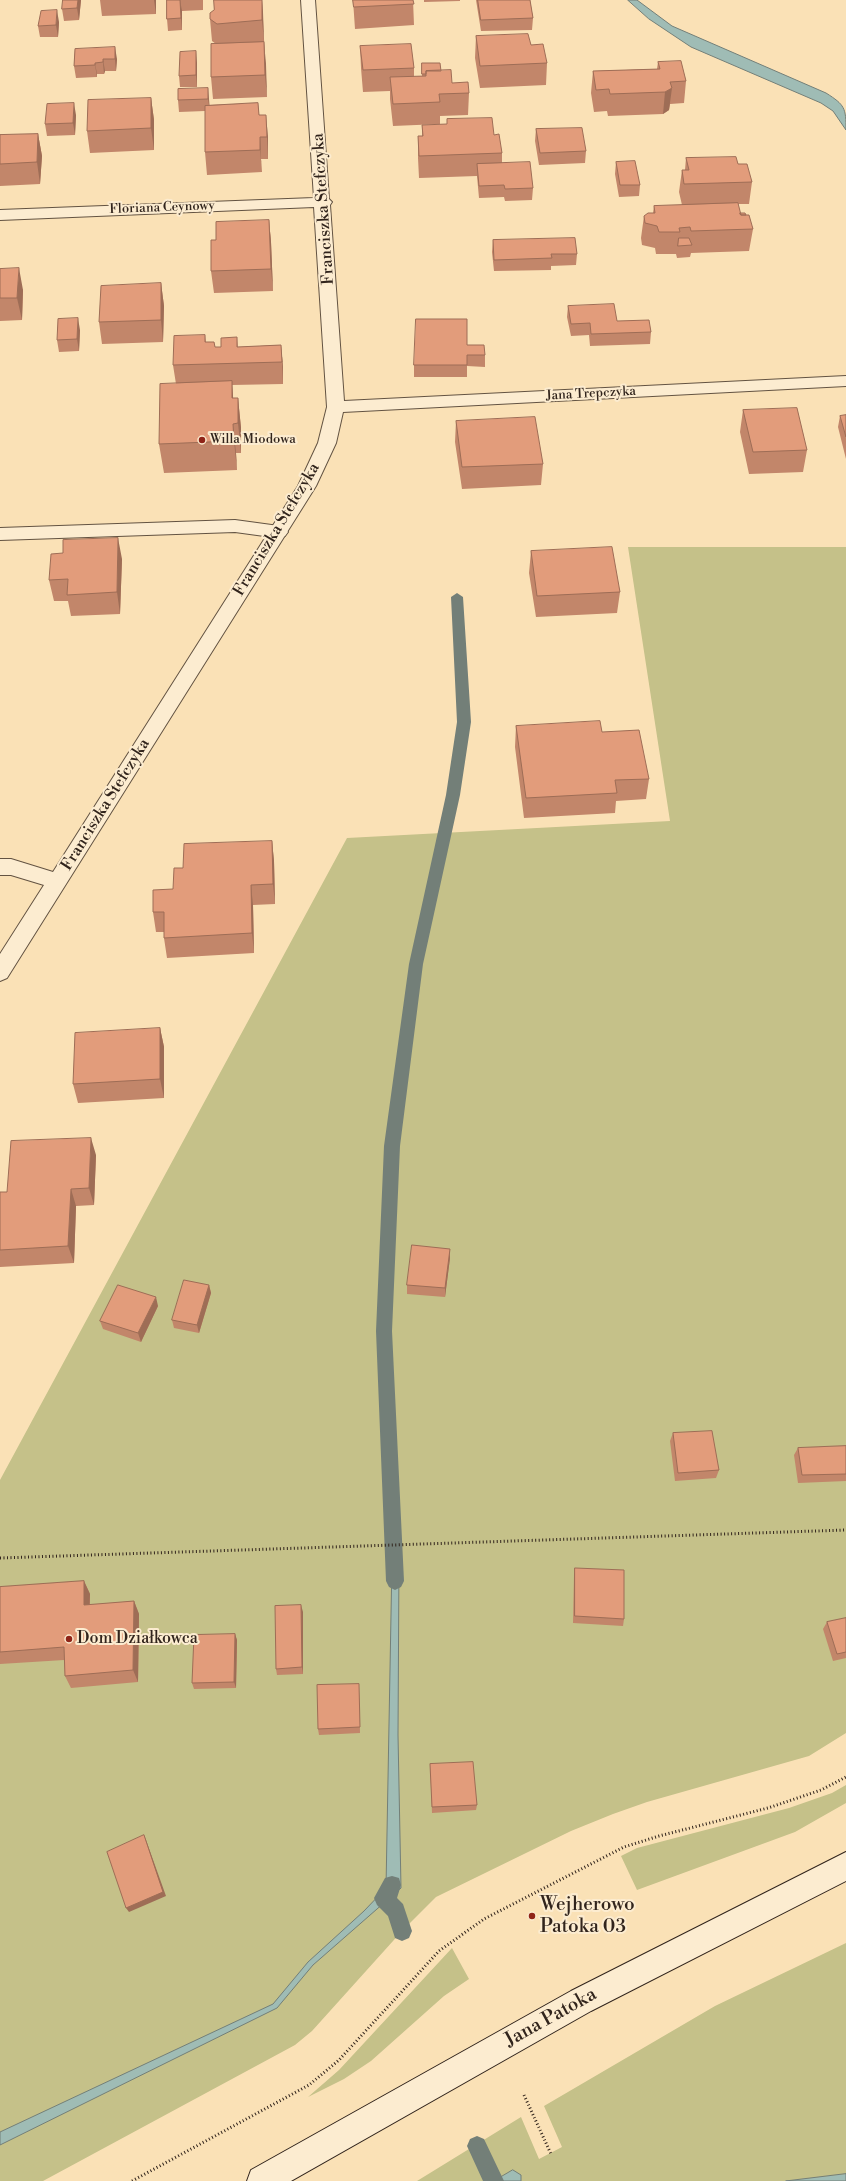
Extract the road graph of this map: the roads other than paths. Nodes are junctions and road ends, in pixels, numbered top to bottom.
1 (308, 0) edge
2 (324, 202) junction
3 (0, 215) edge
4 (846, 381) edge
5 (336, 407) junction
6 (279, 532) junction
7 (0, 534) edge
8 (0, 867) edge
9 (58, 881) junction
10 (0, 972) edge
11 (846, 1866) edge
12 (262, 2181) edge

1 - 2 street, Franciszka Stefczyka
2 - 3 street, Floriana Ceynowy
2 - 5 street, Franciszka Stefczyka
4 - 5 street, Jana Trepczyka
5 - 6 street, Franciszka Stefczyka
6 - 7 street
6 - 9 street, Franciszka Stefczyka
8 - 9 street
9 - 10 street, Franciszka Stefczyka
11 - 12 street, Jana Patoka

